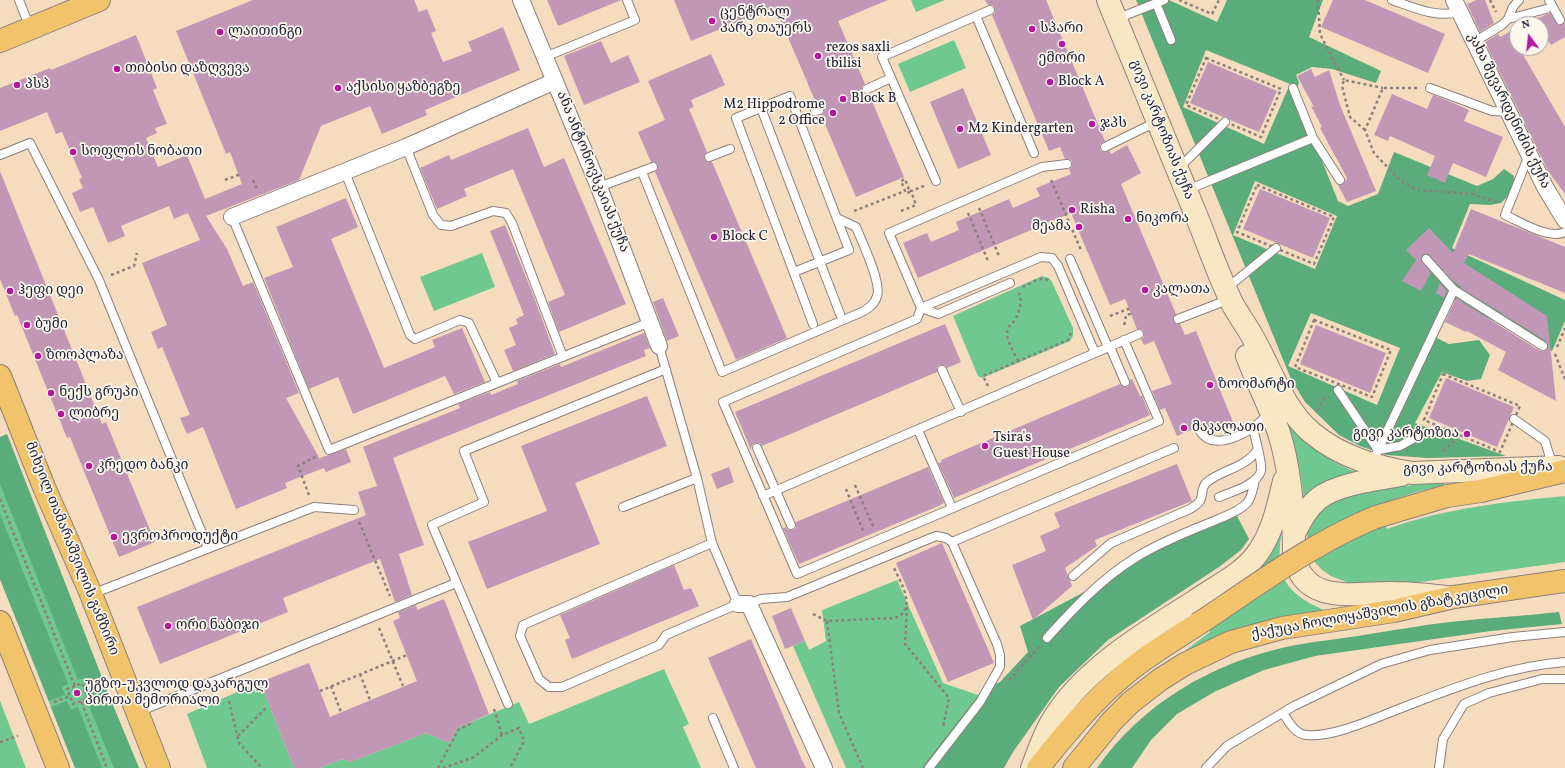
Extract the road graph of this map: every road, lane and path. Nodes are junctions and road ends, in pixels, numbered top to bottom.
1 (19, 0) edge
2 (99, 0) edge
3 (521, 0) edge
4 (627, 0) edge
5 (1179, 0) edge
6 (1219, 0) edge
7 (1318, 0) edge
8 (1392, 0) edge
9 (1519, 0) edge
10 (1548, 0) edge
11 (1160, 2) edge
12 (1459, 4) edge
13 (1112, 9) edge
14 (1546, 9) dead end
15 (990, 10) dead end
16 (976, 16) junction
17 (1508, 19) junction
18 (1560, 20) dead end
19 (30, 28) junction
20 (1171, 40) dead end
21 (0, 41) edge
22 (1474, 42) junction
23 (546, 57) junction
24 (891, 78) junction
25 (1344, 80) junction
26 (555, 81) junction
27 (1292, 88) dead end
28 (1383, 88) junction
29 (1430, 88) joint
30 (867, 89) dead end
31 (761, 108) junction
32 (1509, 112) junction
33 (1157, 122) junction
34 (1225, 122) junction
35 (1365, 130) junction
36 (1313, 138) junction
37 (1105, 146) dead end
38 (406, 147) junction
39 (730, 149) dead end
40 (1034, 153) dead end
41 (1529, 154) junction
42 (0, 155) edge
43 (709, 157) dead end
44 (1067, 164) dead end
45 (1045, 166) junction
46 (653, 167) dead end
47 (1177, 170) junction
48 (344, 172) junction
49 (642, 172) junction
50 (241, 174) dead end
51 (225, 180) dead end
52 (1340, 180) dead end
53 (936, 181) dead end
54 (599, 187) junction
55 (1185, 190) junction
56 (910, 191) dead end
57 (906, 193) dead end
58 (974, 197) junction
59 (963, 201) junction
60 (1509, 206) junction
61 (901, 211) dead end
62 (232, 217) joint
63 (837, 218) junction
64 (1565, 220) edge
65 (1070, 226) dead end
66 (1565, 232) edge
67 (1276, 248) junction
68 (137, 253) dead end
69 (999, 256) dead end
70 (1070, 259) dead end
71 (1426, 259) dead end
72 (988, 261) dead end
73 (820, 262) junction
74 (794, 272) junction
75 (99, 280) junction
76 (1010, 283) dead end
77 (1051, 283) dead end
78 (1454, 290) junction
79 (1230, 297) junction
80 (921, 308) junction
81 (1129, 310) dead end
82 (1122, 311) dead end
83 (840, 314) dead end
84 (1178, 319) dead end
85 (650, 322) junction
86 (813, 324) dead end
87 (1071, 328) dead end
88 (1565, 328) edge
89 (1139, 334) dead end
90 (1124, 340) junction
91 (659, 346) joint
92 (1543, 346) dead end
93 (1109, 347) junction
94 (1095, 353) junction
95 (563, 357) junction
96 (1018, 361) junction
97 (666, 369) junction
98 (942, 370) dead end
99 (0, 376) edge
100 (1565, 379) edge
101 (1125, 382) dead end
102 (1333, 382) junction
103 (497, 383) junction
104 (1338, 390) dead end
105 (993, 398) junction
106 (0, 401) edge
107 (961, 412) junction
108 (1271, 413) junction
109 (1314, 417) dead end
110 (1514, 419) junction
111 (20, 424) junction
112 (1253, 428) junction
113 (918, 430) junction
114 (1200, 431) dead end
115 (1422, 434) dead end
116 (1461, 435) junction
117 (758, 448) dead end
118 (1174, 448) dead end
119 (1258, 449) junction
120 (329, 450) junction
121 (1438, 456) dead end
122 (1375, 457) junction
123 (1287, 468) junction
124 (1561, 469) edge
125 (1412, 473) junction
126 (697, 478) junction
127 (1255, 480) junction
128 (855, 485) dead end
129 (846, 489) dead end
130 (776, 491) junction
131 (763, 496) junction
132 (1219, 497) dead end
133 (0, 499) edge
134 (314, 507) junction
135 (623, 507) dead end
136 (952, 508) junction
137 (354, 510) joint
138 (791, 525) dead end
139 (1294, 534) junction
140 (879, 539) junction
141 (952, 542) junction
142 (712, 543) junction
143 (869, 544) junction
144 (208, 548) junction
145 (889, 557) junction
146 (1072, 576) dead end
147 (1565, 581) edge
148 (456, 582) junction
149 (91, 594) junction
150 (1454, 597) junction
151 (744, 604) junction
152 (394, 607) junction
153 (907, 607) junction
154 (813, 614) dead end
155 (827, 621) junction
156 (0, 622) edge
157 (1565, 632) edge
158 (382, 634) dead end
159 (1047, 638) joint
160 (407, 655) dead end
161 (393, 661) junction
162 (1565, 662) edge
163 (360, 674) junction
164 (1565, 679) edge
165 (104, 683) dead end
166 (1005, 683) dead end
167 (75, 686) junction
168 (331, 686) junction
169 (403, 686) dead end
170 (85, 690) junction
171 (320, 691) dead end
172 (70, 696) junction
173 (370, 700) dead end
174 (81, 701) junction
175 (229, 701) dead end
176 (50, 704) dead end
177 (508, 704) dead end
178 (266, 708) dead end
179 (341, 712) dead end
180 (137, 713) junction
181 (1283, 713) junction
182 (713, 718) dead end
183 (469, 723) dead end
184 (943, 730) dead end
185 (18, 736) dead end
186 (237, 736) junction
187 (0, 742) edge
188 (58, 768) edge
189 (108, 768) edge
190 (159, 768) edge
191 (262, 768) edge
192 (438, 768) edge
193 (444, 768) edge
194 (510, 768) edge
195 (734, 768) edge
196 (824, 768) edge
197 (863, 768) edge
198 (929, 768) edge
199 (1032, 768) edge
200 (1038, 768) edge
201 (1074, 768) edge
202 (1206, 768) edge
203 (1439, 768) edge

1 - 19 lane
2 - 19 main road
3 - 23 street, ანა ანტონოვსკაიას ქუჩა
4 - 23 lane
5 - 6 path
7 - 25 path
8 - 12 lane
9 - 17 lane
10 - 18 lane
11 - 13 lane
11 - 20 lane
12 - 22 street, კახა შევარდენიძის ქუჩა
13 - 33 main road, გივი კარტოზიას ქუჩა
14 - 17 lane
15 - 16 lane
16 - 24 lane
16 - 40 lane
17 - 22 lane
19 - 21 main road
22 - 32 street, კახა შევარდენიძის ქუჩა
23 - 26 street, ანა ანტონოვსკაიას ქუჩა
24 - 30 lane
24 - 53 lane
25 - 28 path
25 - 35 path
26 - 38 street
26 - 54 street, ანა ანტონოვსკაიას ქუჩა
27 - 36 lane
28 - 29 path
28 - 35 path
29 - 32 lane
31 - 63 lane
31 - 73 lane
31 - 74 lane
32 - 41 street, კახა შევარდენიძის ქუჩა
33 - 37 lane
33 - 47 main road, გივი კარტოზიას ქუჩა
34 - 34 path
34 - 47 lane
35 - 60 path
36 - 52 lane
36 - 55 lane
38 - 48 street
38 - 95 lane
39 - 43 lane
41 - 60 lane
41 - 64 street, კახა შევარდენიძის ქუჩა
42 - 75 lane
44 - 45 lane
45 - 58 lane
45 - 65 path
46 - 49 lane
47 - 55 main road, გივი კარტოზიას ქუჩა
48 - 62 street
48 - 103 lane
49 - 54 lane
49 - 63 lane
50 - 51 path
54 - 85 street, ანა ანტონოვსკაიას ქუჩა
55 - 79 main road, გივი კარტოზიას ქუჩა
56 - 61 path
57 - 63 path
58 - 59 lane
58 - 69 path
59 - 72 path
59 - 80 lane
60 - 66 lane
62 - 120 lane
63 - 73 lane
67 - 67 path
67 - 79 lane
68 - 75 path
70 - 93 lane
71 - 78 lane
73 - 74 lane
73 - 83 lane
74 - 86 lane
75 - 144 lane
76 - 80 lane
77 - 96 path
78 - 92 lane
78 - 122 lane
79 - 84 lane
79 - 108 main road, გივი კარტოზიას ქუჩა
79 - 122 main road, გივი კარტოზიას ქუჩა
80 - 94 lane
80 - 131 lane
81 - 82 path
85 - 91 street, ანა ანტონოვსკაიას ქუჩა
85 - 95 lane
87 - 96 path
88 - 100 path
89 - 90 lane
90 - 93 lane
90 - 136 lane
91 - 97 lane
93 - 94 lane
93 - 101 lane
94 - 105 lane
95 - 103 lane
96 - 105 path
97 - 126 lane
97 - 148 lane
98 - 107 lane
99 - 111 main road, მიხეილ თამარაშვილის გამზირი
102 - 102 path
102 - 109 path
103 - 120 lane
104 - 122 lane
105 - 107 lane
106 - 111 main road
107 - 113 lane
108 - 112 lane
108 - 123 main road, გივი კარტოზიას ქუჩა
110 - 116 path
110 - 116 path
110 - 124 lane
111 - 149 main road, მიხეილ თამარაშვილის გამზირი
112 - 114 lane
112 - 119 lane
113 - 130 lane
113 - 136 lane
115 - 122 lane
116 - 121 path
117 - 130 lane
118 - 141 lane
119 - 127 lane
119 - 146 lane
120 - 134 path
122 - 125 main road, გივი კარტოზიას ქუჩა
123 - 139 main road, გივი კარტოზიას ქუჩა
123 - 199 main road
124 - 125 main road, გივი კარტოზიას ქუჩა
124 - 200 main road, bridge
125 - 139 main road
126 - 135 lane
126 - 142 lane
127 - 132 lane
127 - 159 lane
128 - 140 path
129 - 143 path
130 - 131 lane
130 - 138 lane
131 - 143 lane
133 - 167 path
134 - 137 lane
134 - 144 lane
136 - 140 lane
137 - 152 path
139 - 150 main road, გივი კარტოზიას ქუჩა
140 - 143 lane
141 - 145 lane
141 - 198 lane
142 - 151 lane
142 - 151 lane
144 - 149 lane
145 - 151 lane
145 - 153 path
147 - 150 main road, ქაქუცა ჩოლოყაშვილის გზატკეცილი
148 - 152 lane
148 - 177 lane
149 - 180 main road, მიხეილ თამარაშვილის გამზირი
150 - 201 main road, ქაქუცა ჩოლოყაშვილის გზატკეცილი
151 - 196 street
152 - 180 lane
153 - 155 path
153 - 184 path
154 - 155 path
155 - 197 path
156 - 188 main road
157 - 181 lane
158 - 161 path
159 - 166 path
160 - 161 path
161 - 163 path
161 - 169 path
162 - 181 lane
163 - 168 path
163 - 173 path
164 - 203 lane
165 - 170 path
167 - 170 path
167 - 172 path
168 - 171 path
168 - 179 path
170 - 174 path
172 - 174 path
172 - 176 path
174 - 189 path
175 - 186 path
178 - 186 path
180 - 190 main road, მიხეილ თამარაშვილის გამზირი
181 - 202 lane
182 - 195 lane
183 - 192 path
185 - 187 path
186 - 191 path
193 - 194 path

